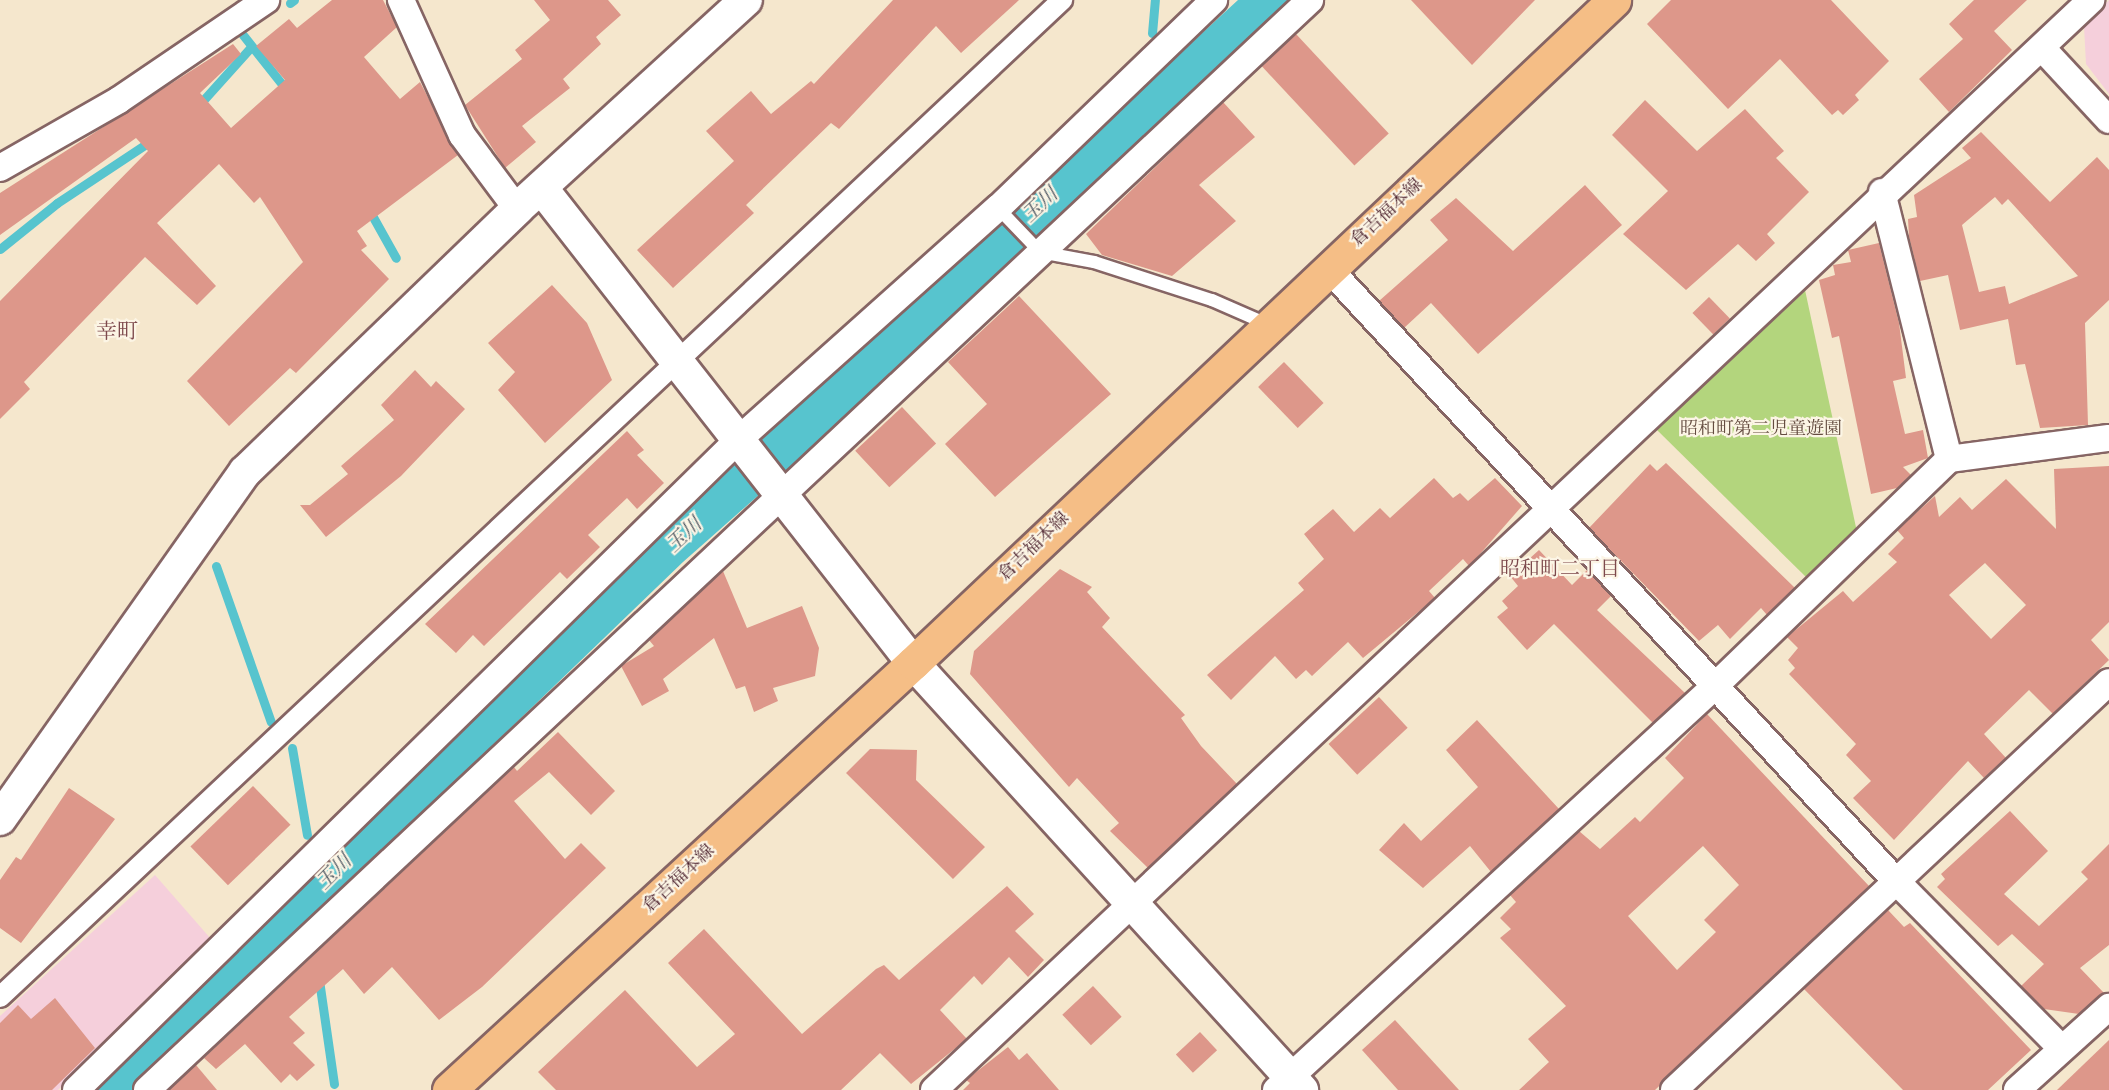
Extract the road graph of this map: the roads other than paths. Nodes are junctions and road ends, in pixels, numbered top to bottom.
1 (266, 0) edge
2 (401, 0) edge
3 (746, 0) edge
4 (1062, 0) edge
5 (1214, 0) edge
6 (1310, 0) edge
7 (1614, 0) edge
8 (2091, 0) edge
9 (2042, 48) junction
10 (2109, 120) edge
11 (0, 168) edge
12 (543, 190) junction
13 (1882, 192) junction
14 (517, 208) junction
15 (998, 208) junction
16 (1040, 252) junction
17 (1328, 268) junction
18 (1267, 324) junction
19 (678, 362) junction
20 (2109, 438) edge
21 (737, 441) junction
22 (1950, 459) junction
23 (782, 500) junction
24 (1552, 512) junction
25 (913, 663) junction
26 (2109, 682) edge
27 (1715, 686) junction
28 (0, 819) edge
29 (1895, 880) junction
30 (1133, 905) junction
31 (0, 997) edge
32 (2109, 1007) edge
33 (2061, 1047) junction
34 (1289, 1086) edge
35 (936, 1089) edge
36 (76, 1090) edge
37 (147, 1090) edge
38 (450, 1090) edge
39 (1674, 1090) edge
40 (2017, 1090) edge

1 - 11 street
2 - 14 street
3 - 12 street
4 - 19 street
5 - 15 street
6 - 16 street
7 - 17 main road, 倉吉福本線
8 - 9 street
9 - 10 street
9 - 13 street
12 - 14 street
12 - 19 street
13 - 22 street
13 - 24 street
14 - 28 street
15 - 16 lane
15 - 21 street
16 - 18 lane
16 - 23 street
17 - 18 main road, 倉吉福本線
17 - 24 street
18 - 25 main road, 倉吉福本線
19 - 21 street
19 - 31 street
20 - 22 street
21 - 23 street
21 - 36 street
22 - 27 street
23 - 25 street
23 - 37 street
24 - 27 street
24 - 30 street
25 - 30 street
25 - 38 main road, 倉吉福本線
26 - 29 street
27 - 29 street
27 - 34 street
29 - 33 street
29 - 39 street
30 - 34 street
30 - 35 street
32 - 33 street
33 - 40 street

